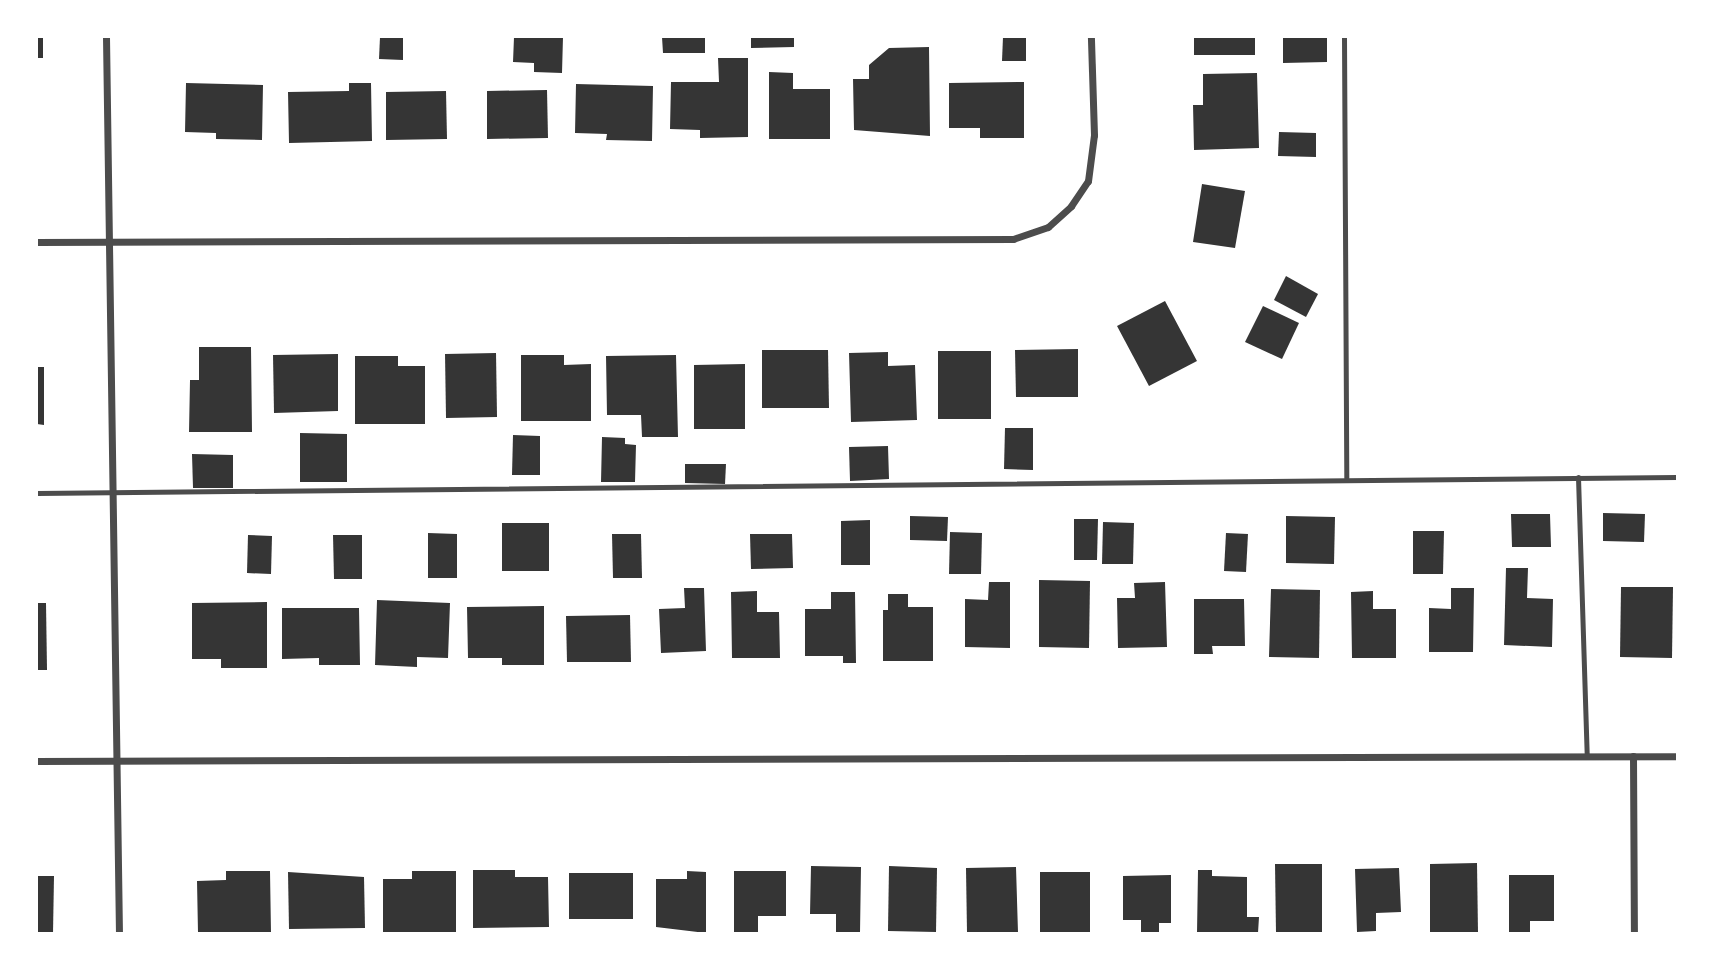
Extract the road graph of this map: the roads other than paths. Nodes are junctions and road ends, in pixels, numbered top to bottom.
1 (106, 37) edge
2 (1091, 37) edge
3 (1344, 37) edge
4 (37, 243) edge
5 (110, 243) junction
6 (1578, 477) junction
7 (1677, 477) edge
8 (1346, 478) junction
9 (37, 493) edge
10 (113, 493) junction
11 (1587, 756) junction
12 (1633, 756) junction
13 (1677, 756) edge
14 (37, 761) edge
15 (117, 761) junction
16 (119, 933) edge
17 (1634, 933) edge

1 - 5 street
2 - 5 street
3 - 8 lane
4 - 5 street
5 - 10 street
6 - 7 lane
6 - 8 lane
6 - 11 lane
8 - 10 lane
9 - 10 lane
10 - 15 street
11 - 12 street
11 - 15 street
12 - 13 street
12 - 17 street
14 - 15 street
15 - 16 street

